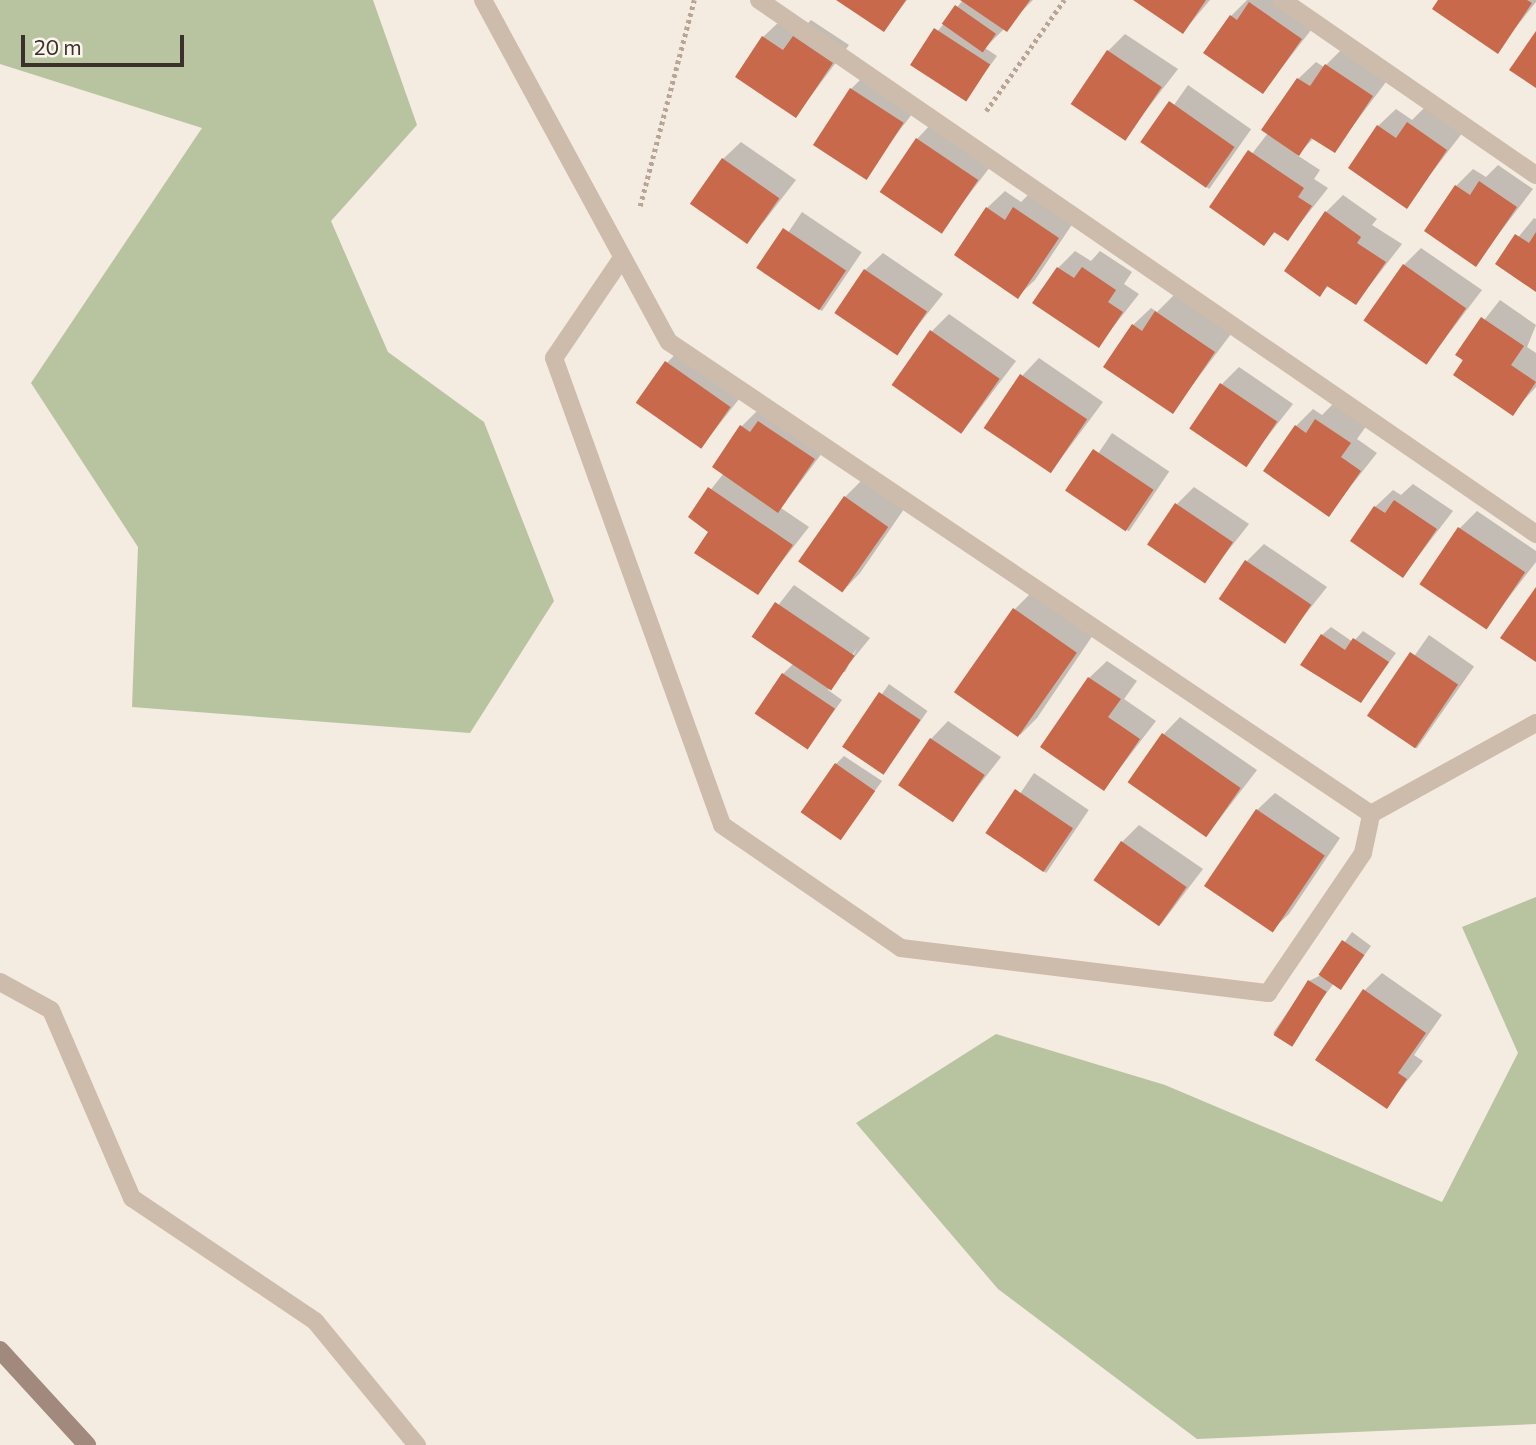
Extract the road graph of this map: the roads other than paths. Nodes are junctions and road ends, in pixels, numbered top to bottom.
1 (483, 0) edge
2 (759, 0) edge
3 (1282, 0) edge
4 (1536, 175) edge
5 (622, 258) junction
6 (1536, 534) edge
7 (1536, 723) edge
8 (1371, 814) junction
9 (0, 982) edge
10 (0, 1350) edge
11 (86, 1445) edge
12 (417, 1445) edge

1 - 5 street
2 - 6 street
3 - 4 street
5 - 8 street
5 - 8 street
7 - 8 street
9 - 12 street
10 - 11 main road

